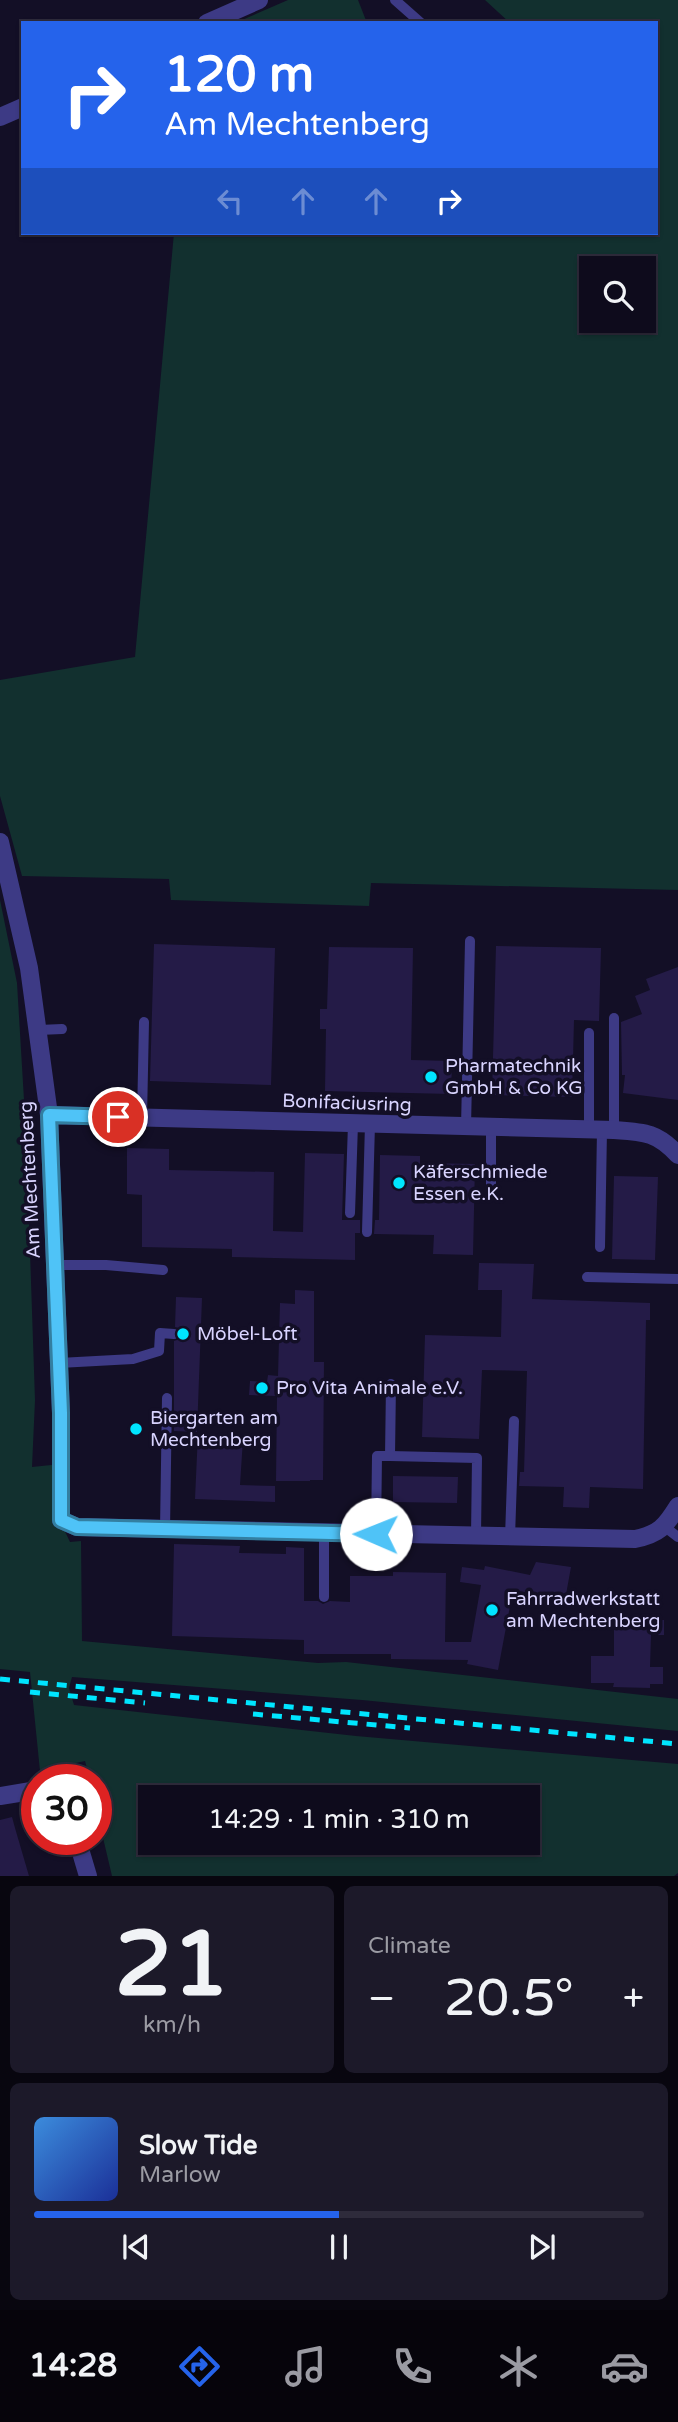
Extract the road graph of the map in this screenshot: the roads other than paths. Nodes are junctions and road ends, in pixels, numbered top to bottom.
1 (259, 0) edge
2 (395, 0) edge
3 (212, 21) edge
4 (419, 21) edge
5 (21, 108) edge
6 (0, 117) edge
7 (0, 842) edge
8 (470, 941) dead end
9 (614, 1018) dead end
10 (144, 1022) dead end
11 (39, 1030) junction
12 (62, 1030) dead end
13 (589, 1033) dead end
14 (49, 1115) junction
15 (142, 1118) junction
16 (361, 1124) junction
17 (466, 1127) junction
18 (491, 1127) junction
19 (602, 1130) junction
20 (678, 1155) edge
21 (491, 1196) dead end
22 (350, 1213) dead end
23 (367, 1232) dead end
24 (600, 1247) dead end
25 (56, 1265) junction
26 (163, 1270) dead end
27 (587, 1277) dead end
28 (678, 1279) edge
29 (174, 1334) dead end
30 (59, 1363) junction
31 (391, 1384) dead end
32 (167, 1398) dead end
33 (513, 1421) dead end
34 (390, 1456) junction
35 (674, 1523) edge
36 (165, 1530) junction
37 (324, 1533) junction
38 (376, 1534) junction
39 (476, 1536) junction
40 (510, 1537) junction
41 (324, 1597) dead end
42 (21, 1793) edge
43 (0, 1796) edge
44 (82, 1855) edge
45 (88, 1876) edge

1 - 3 street
2 - 4 lane
5 - 6 street
7 - 11 street, Am Mechtenberg
8 - 17 lane
9 - 19 lane
10 - 15 lane
11 - 12 lane
11 - 14 street, Am Mechtenberg
13 - 19 lane
14 - 15 street, Bonifaciusring
14 - 25 street, Am Mechtenberg
15 - 16 street, Bonifaciusring
16 - 17 street, Bonifaciusring
16 - 22 lane
16 - 23 lane
17 - 18 street, Bonifaciusring
18 - 19 street, Bonifaciusring
18 - 21 lane
19 - 20 street, Bonifaciusring
19 - 24 lane
25 - 26 lane
25 - 30 street, Am Mechtenberg
27 - 28 lane
29 - 30 lane
30 - 36 street, Am Mechtenberg
31 - 34 lane
32 - 36 lane
33 - 40 lane
34 - 38 lane
34 - 39 lane
35 - 40 street
36 - 37 street
37 - 38 street
37 - 41 lane
38 - 39 street
39 - 40 street
42 - 43 street
44 - 45 street

